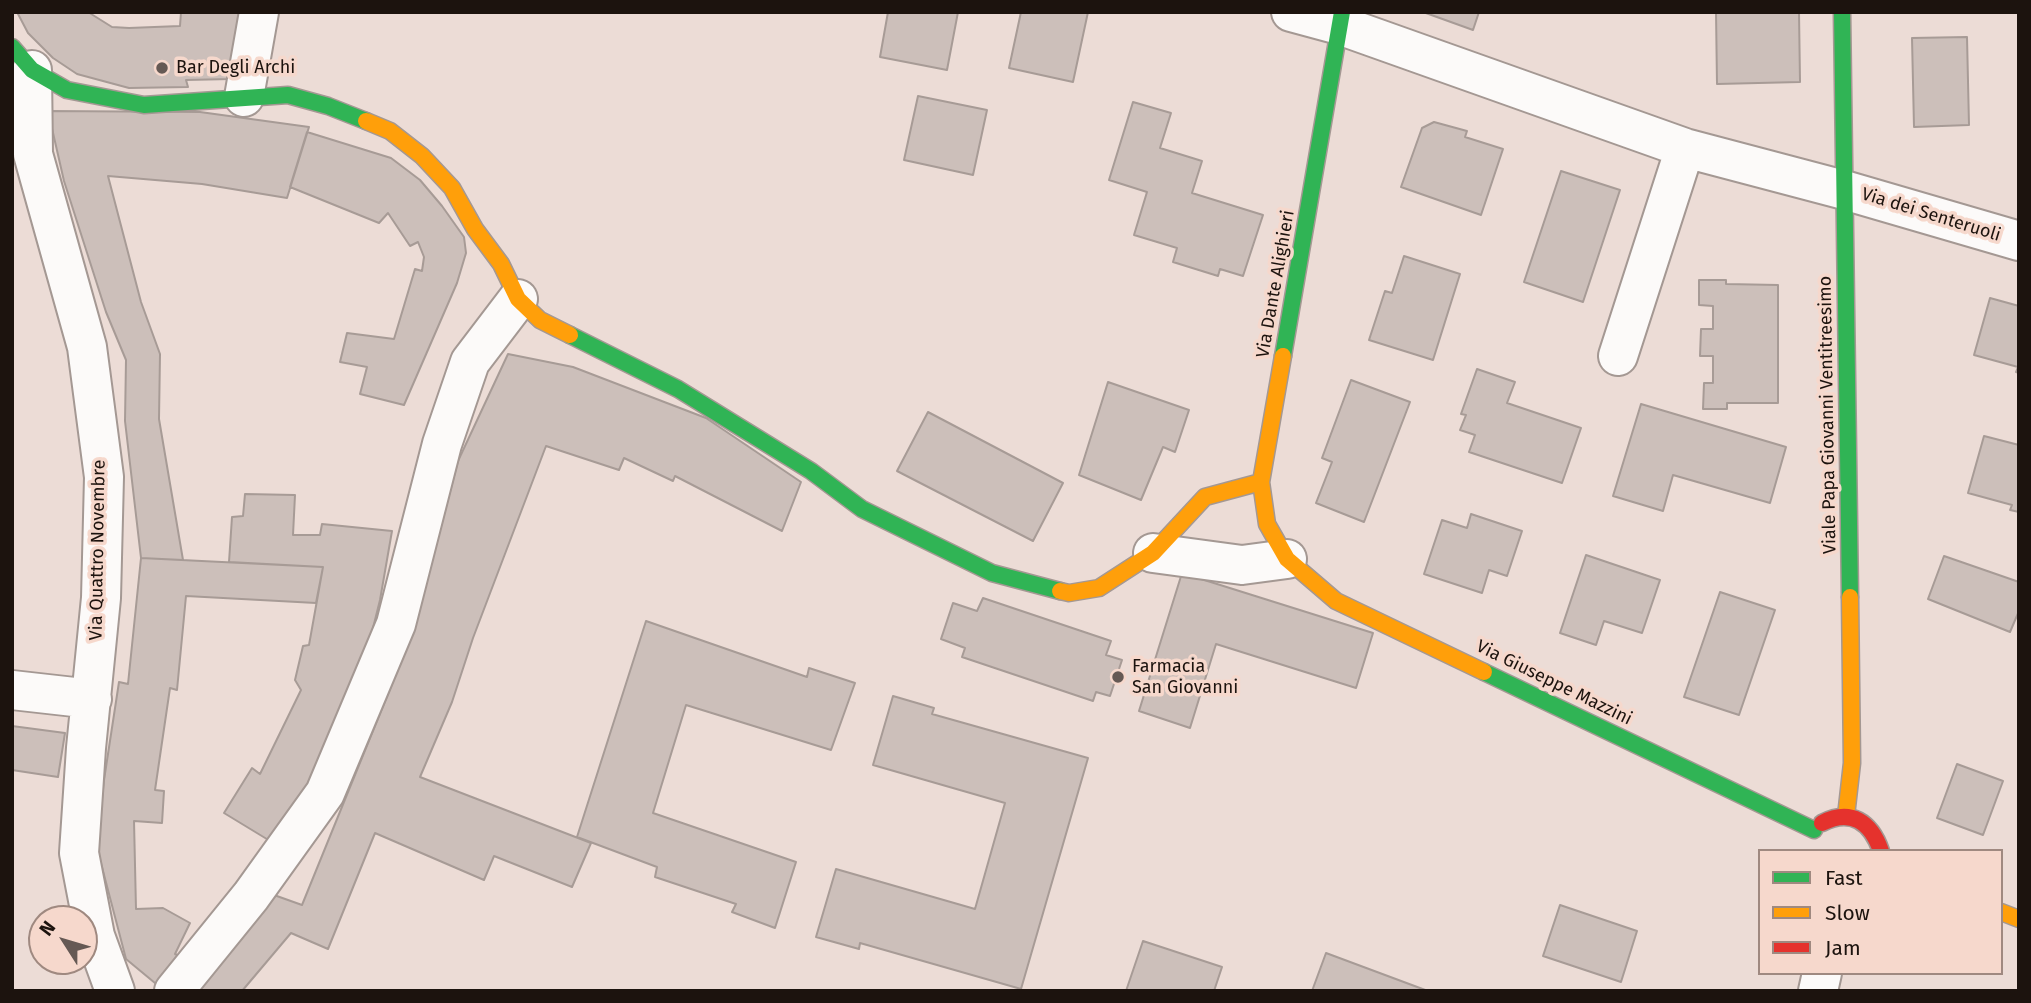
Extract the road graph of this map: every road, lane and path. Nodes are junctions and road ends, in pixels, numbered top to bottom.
1 (260, 12) edge
2 (1291, 12) edge
3 (1842, 12) edge
4 (1341, 19) edge
5 (22, 59) edge
6 (244, 97) junction
7 (1685, 148) junction
8 (1844, 190) junction
9 (2019, 241) edge
10 (518, 299) junction
11 (1618, 356) dead end
12 (1261, 482) junction
13 (1153, 553) junction
14 (1287, 559) junction
15 (12, 690) edge
16 (92, 699) junction
17 (1846, 816) junction
18 (1880, 849) edge
19 (115, 991) edge
20 (174, 991) edge

1 - 6 street
2 - 4 street, Via dei Senteruoli
3 - 8 street, Viale Papa Giovanni Ventitreesimo
4 - 7 street, Via dei Senteruoli
4 - 12 street, Via Dante Alighieri
5 - 6 street
5 - 16 street, Via Quattro Novembre
6 - 10 street
7 - 8 street, Via dei Senteruoli
7 - 11 street
8 - 9 street, Via dei Senteruoli
8 - 17 street, Viale Papa Giovanni Ventitreesimo
10 - 13 street
10 - 20 street
12 - 13 street
12 - 14 street, Via Dante Alighieri
13 - 14 street
14 - 17 street, Via Giuseppe Mazzini
15 - 16 street
16 - 19 street, Via Quattro Novembre
17 - 18 street

